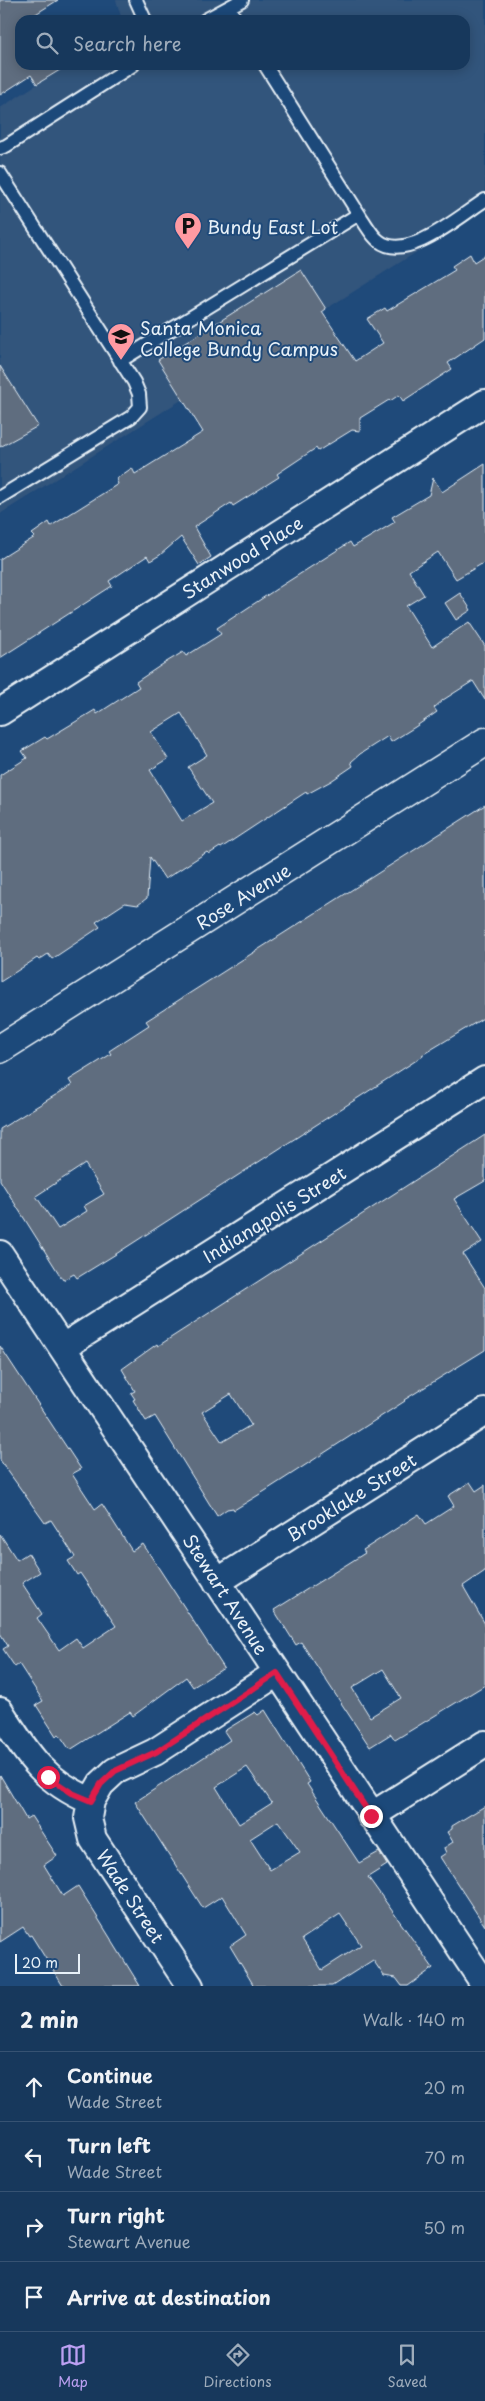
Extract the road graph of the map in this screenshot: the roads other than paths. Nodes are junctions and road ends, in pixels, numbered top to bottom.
1 (136, 0) edge
2 (242, 0) edge
3 (229, 8) junction
4 (143, 15) edge
5 (215, 15) edge
6 (233, 15) edge
7 (125, 70) edge
8 (268, 70) edge
9 (0, 148) edge
10 (0, 173) edge
11 (485, 200) edge
12 (359, 214) junction
13 (120, 361) junction
14 (485, 402) edge
15 (0, 498) edge
16 (0, 712) edge
17 (485, 742) edge
18 (0, 1049) edge
19 (485, 1080) edge
20 (0, 1254) edge
21 (63, 1347) junction
22 (485, 1412) edge
23 (217, 1582) junction
24 (277, 1673) junction
25 (0, 1711) edge
26 (485, 1744) edge
27 (91, 1801) junction
28 (371, 1816) junction
29 (485, 1985) edge
30 (190, 1986) edge

1 - 4 lane
2 - 3 lane
3 - 5 lane
3 - 6 lane
7 - 9 lane
8 - 12 lane
10 - 13 lane
11 - 12 lane
12 - 13 lane
13 - 15 lane
14 - 16 street, Stanwood Place
17 - 18 street, Rose Avenue
19 - 21 street, Indianapolis Street
20 - 21 street, Stewart Avenue
21 - 23 street, Stewart Avenue
22 - 23 street, Brooklake Street
23 - 24 street, Stewart Avenue
24 - 27 street
24 - 28 street, Stewart Avenue
25 - 27 street
26 - 28 street
27 - 30 street, Wade Street
28 - 29 street, Stewart Avenue

